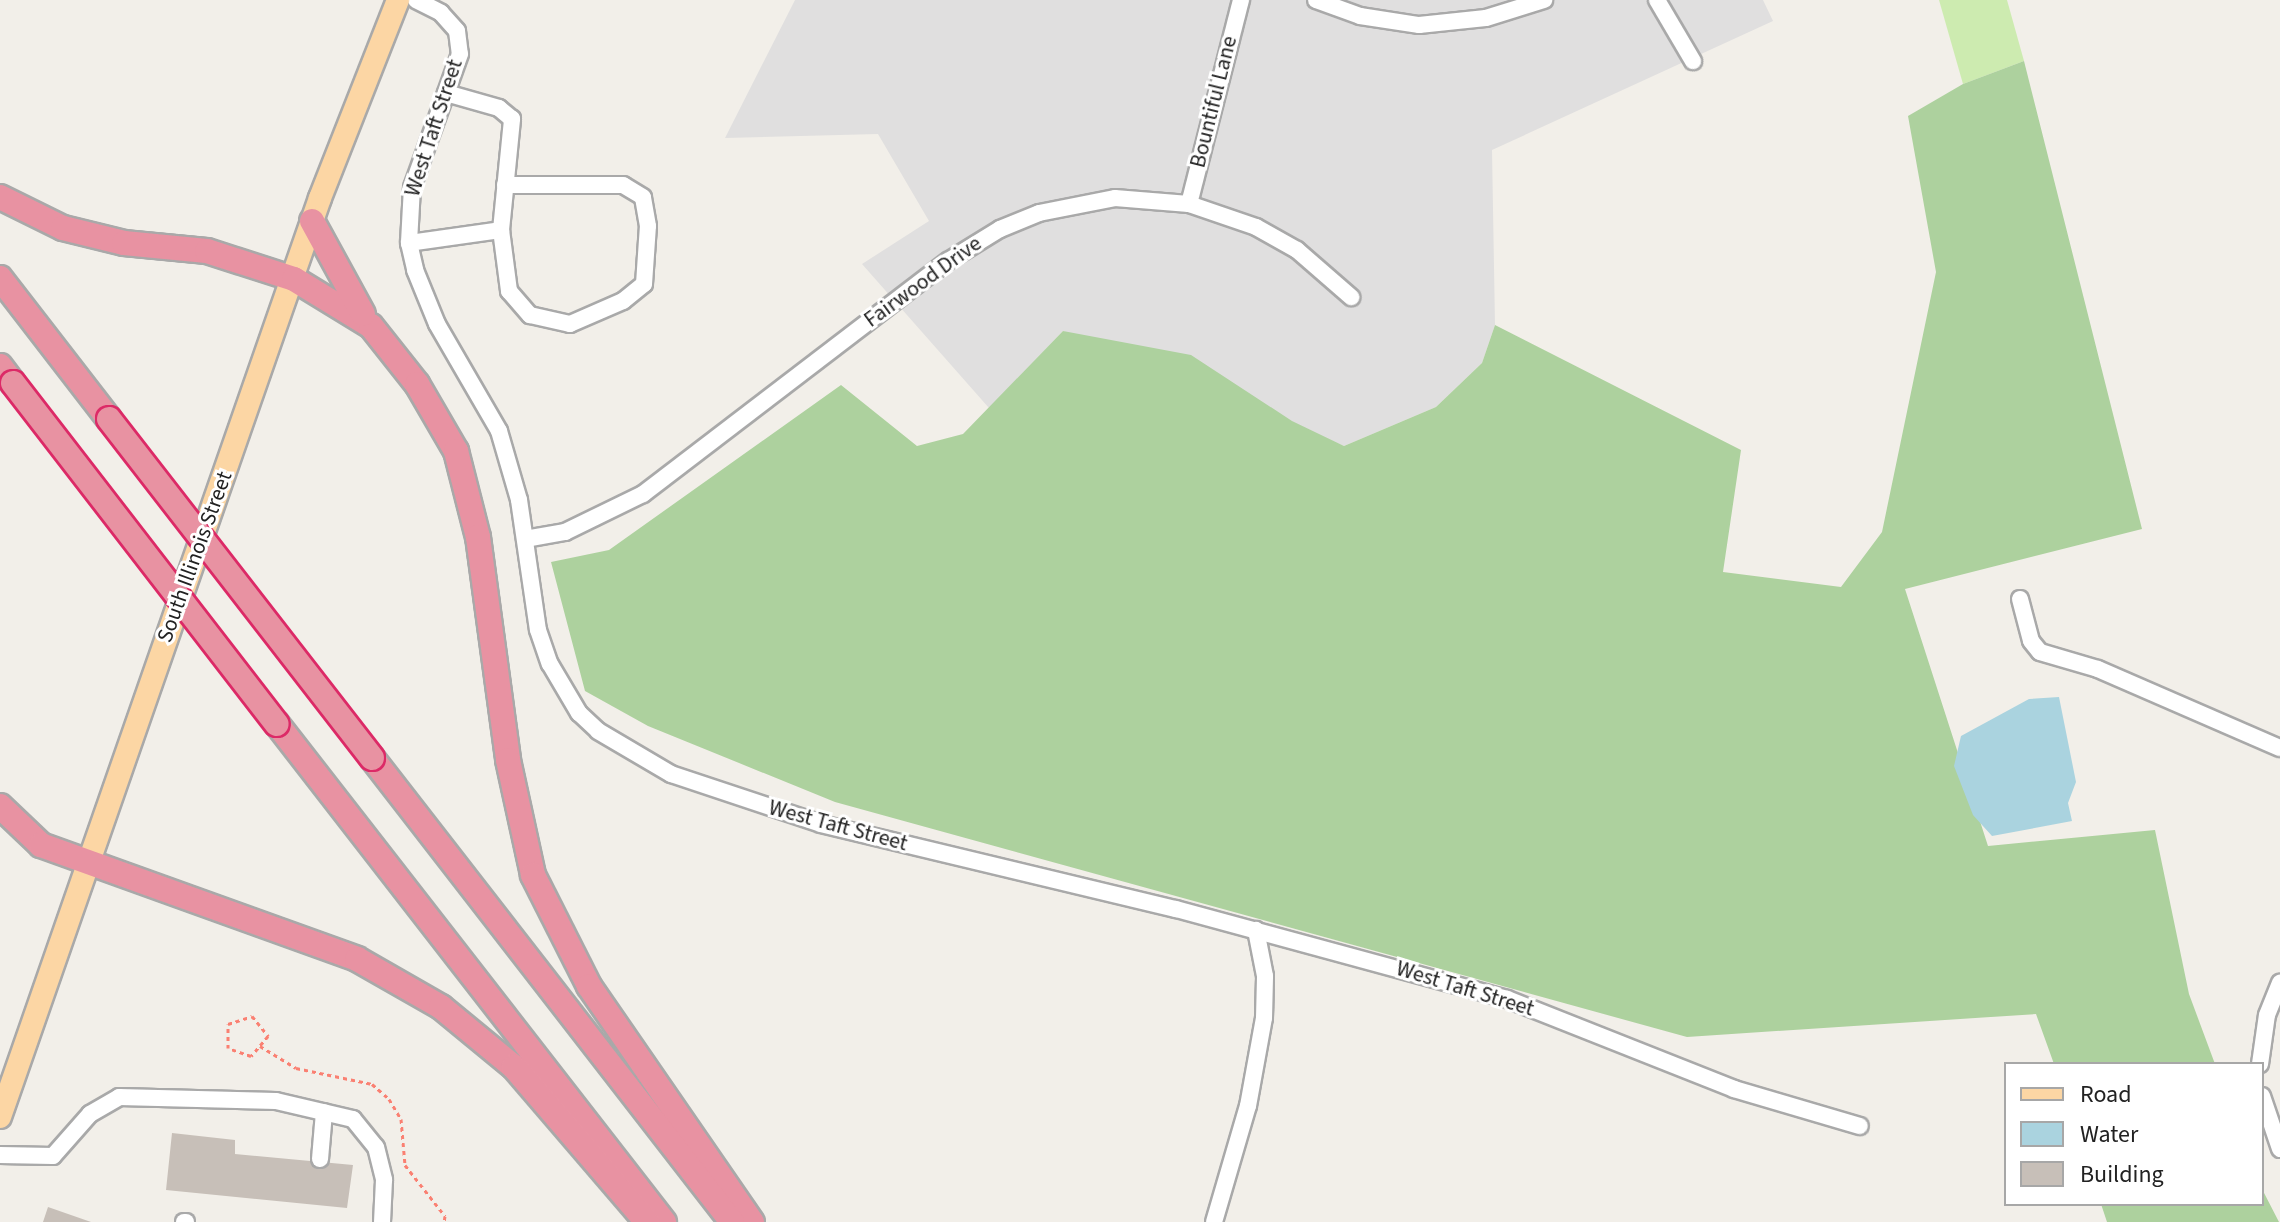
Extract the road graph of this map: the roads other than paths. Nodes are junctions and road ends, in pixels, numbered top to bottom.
1 (398, 0) edge
2 (416, 0) edge
3 (1241, 0) edge
4 (1316, 0) edge
5 (1544, 0) edge
6 (1657, 0) edge
7 (1693, 61) dead end
8 (446, 93) junction
9 (505, 185) junction
10 (0, 197) edge
11 (1189, 204) junction
12 (312, 221) junction
13 (501, 230) junction
14 (409, 243) junction
15 (0, 278) edge
16 (294, 279) junction
17 (1351, 297) dead end
18 (371, 326) junction
19 (6, 375) edge
20 (525, 539) junction
21 (2020, 599) dead end
22 (2280, 748) edge
23 (0, 806) edge
24 (86, 863) junction
25 (1256, 930) junction
26 (2280, 983) edge
27 (2260, 1062) edge
28 (2264, 1102) edge
29 (324, 1112) junction
30 (0, 1117) edge
31 (1860, 1126) dead end
32 (2280, 1149) edge
33 (0, 1155) edge
34 (320, 1159) dead end
35 (382, 1222) edge
36 (647, 1222) edge
37 (664, 1222) edge
38 (732, 1222) edge
39 (752, 1222) edge
40 (1214, 1222) edge

1 - 12 main road, South Illinois Street
2 - 8 street, West Taft Street
3 - 11 street, Bountiful Lane
4 - 5 street
6 - 7 street
8 - 9 street
8 - 14 street, West Taft Street
9 - 13 street
9 - 13 street
10 - 16 highway
11 - 17 street, Fairwood Drive
11 - 20 street, Fairwood Drive
12 - 16 main road, South Illinois Street
12 - 18 highway
13 - 14 street
14 - 20 street, West Taft Street
15 - 38 highway, bridge
16 - 18 highway
16 - 24 main road, South Illinois Street
18 - 39 highway
19 - 37 highway, bridge
20 - 25 street, West Taft Street
21 - 22 street
23 - 24 highway
24 - 30 main road, South Illinois Street
24 - 36 highway
25 - 31 street, West Taft Street
25 - 40 street
26 - 27 street
28 - 32 street
29 - 33 street
29 - 34 street
29 - 35 street

